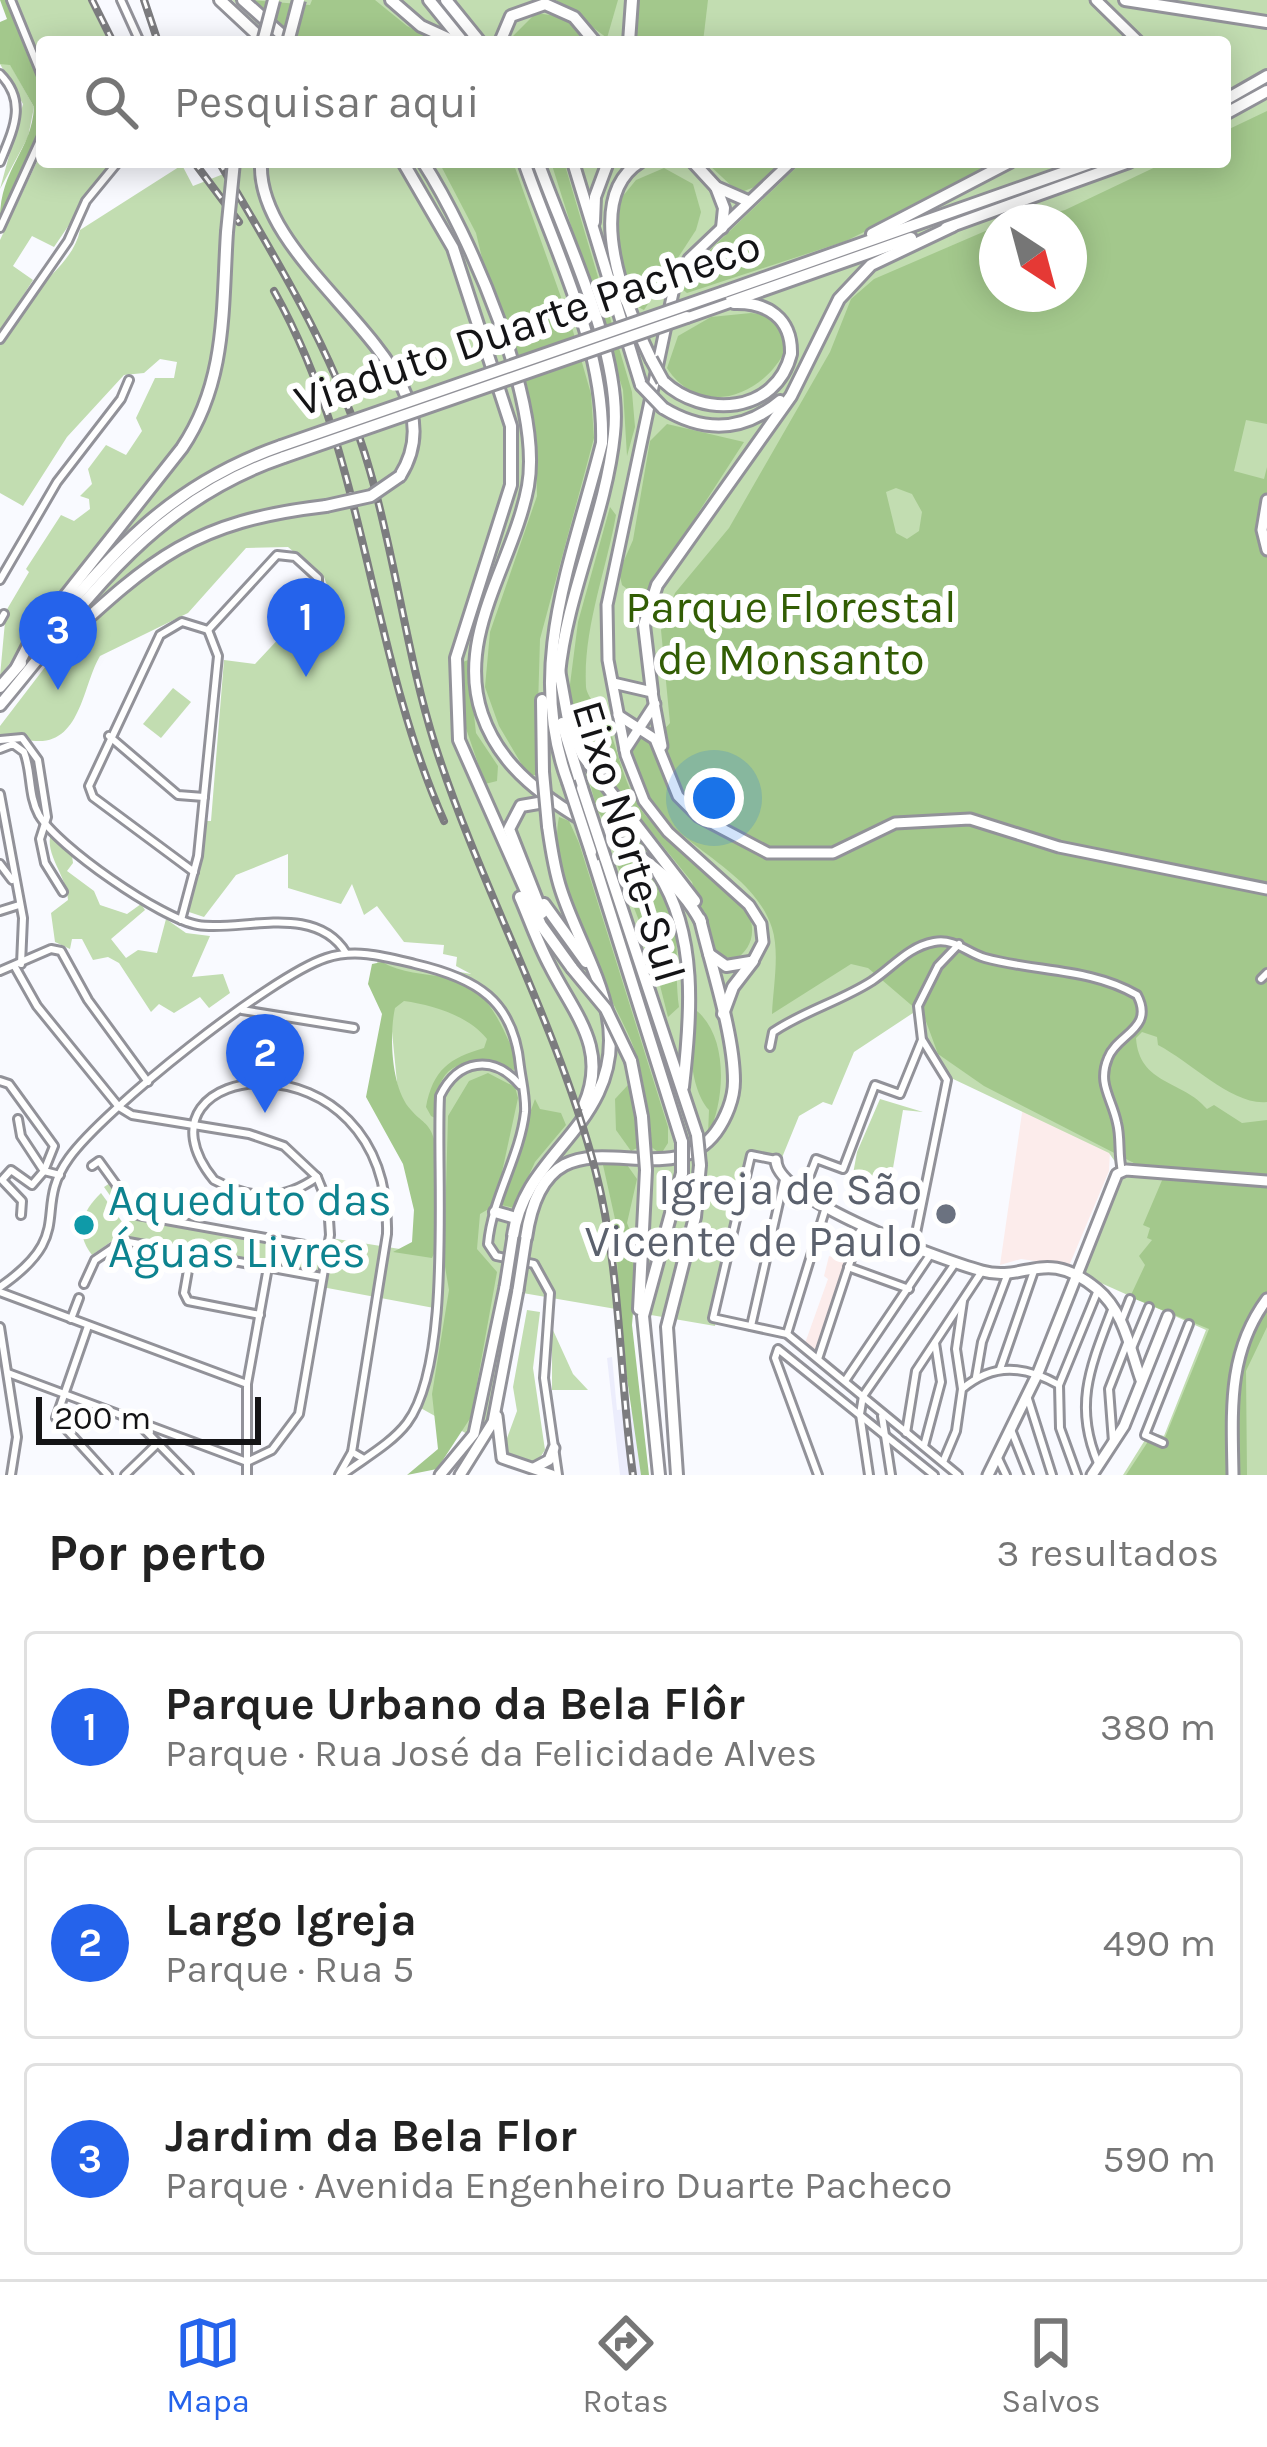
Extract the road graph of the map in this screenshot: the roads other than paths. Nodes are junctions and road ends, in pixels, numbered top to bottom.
1 (11, 0) edge
2 (121, 0) edge
3 (220, 0) edge
4 (243, 0) edge
5 (274, 0) edge
6 (299, 0) edge
7 (392, 0) edge
8 (429, 0) edge
9 (446, 0) edge
10 (632, 0) edge
11 (1096, 0) edge
12 (1125, 0) edge
13 (1267, 22) edge
14 (137, 36) edge
15 (258, 36) edge
16 (265, 36) edge
17 (282, 36) edge
18 (290, 36) edge
19 (445, 36) edge
20 (456, 36) edge
21 (476, 36) edge
22 (503, 36) edge
23 (590, 36) edge
24 (629, 36) edge
25 (1133, 36) edge
26 (36, 61) edge
27 (0, 74) edge
28 (1267, 76) edge
29 (1267, 91) edge
30 (1231, 97) edge
31 (1231, 111) edge
32 (36, 149) edge
33 (0, 162) edge
34 (113, 168) edge
35 (233, 168) edge
36 (261, 168) edge
37 (406, 168) edge
38 (426, 168) edge
39 (526, 168) edge
40 (540, 168) edge
41 (575, 168) edge
42 (606, 168) edge
43 (634, 168) edge
44 (698, 168) edge
45 (784, 168) edge
46 (999, 168) edge
47 (1076, 168) edge
48 (1112, 168) edge
49 (716, 188) junction
50 (748, 201) junction
51 (953, 226) junction
52 (0, 228) edge
53 (722, 228) junction
54 (595, 242) junction
55 (797, 266) junction
56 (721, 301) junction
57 (0, 339) edge
58 (809, 362) junction
59 (129, 380) dead end
60 (1267, 500) edge
61 (506, 502) junction
62 (523, 507) junction
63 (1267, 550) edge
64 (0, 580) edge
65 (304, 615) dead end
66 (466, 617) junction
67 (482, 622) junction
68 (208, 630) junction
69 (21, 671) junction
70 (554, 672) junction
71 (613, 683) junction
72 (0, 687) edge
73 (653, 698) junction
74 (0, 705) edge
75 (618, 715) junction
76 (639, 725) junction
77 (109, 736) junction
78 (0, 744) edge
79 (625, 750) junction
80 (666, 767) junction
81 (0, 794) edge
82 (204, 796) junction
83 (481, 799) junction
84 (554, 802) junction
85 (2, 815) edge
86 (45, 824) junction
87 (3, 837) edge
88 (4, 848) edge
89 (0, 864) edge
90 (653, 864) junction
91 (194, 872) junction
92 (13, 880) junction
93 (532, 886) junction
94 (1267, 889) edge
95 (63, 892) dead end
96 (19, 905) junction
97 (0, 911) edge
98 (181, 920) junction
99 (701, 922) junction
100 (959, 944) junction
101 (705, 951) junction
102 (346, 953) junction
103 (753, 961) junction
104 (18, 966) junction
105 (572, 968) junction
106 (0, 971) edge
107 (602, 987) junction
108 (242, 1010) junction
109 (722, 1019) junction
110 (354, 1028) dead end
111 (922, 1040) junction
112 (770, 1047) dead end
113 (4, 1082) edge
114 (148, 1082) junction
115 (522, 1088) junction
116 (683, 1090) junction
117 (119, 1107) junction
118 (18, 1119) dead end
119 (197, 1126) junction
120 (554, 1152) junction
121 (776, 1160) joint
122 (92, 1166) dead end
123 (44, 1171) junction
124 (1122, 1171) junction
125 (60, 1175) junction
126 (317, 1177) junction
127 (784, 1180) junction
128 (1267, 1181) edge
129 (803, 1193) junction
130 (826, 1208) junction
131 (495, 1212) junction
132 (21, 1216) dead end
133 (516, 1218) junction
134 (862, 1226) junction
135 (520, 1237) junction
136 (914, 1244) junction
137 (327, 1250) junction
138 (191, 1253) junction
139 (930, 1254) junction
140 (956, 1262) junction
141 (1037, 1265) junction
142 (268, 1267) junction
143 (848, 1267) junction
144 (1008, 1269) junction
145 (982, 1271) junction
146 (1076, 1275) junction
147 (322, 1277) junction
148 (84, 1284) dead end
149 (0, 1289) edge
150 (909, 1289) junction
151 (1099, 1290) junction
152 (79, 1298) dead end
153 (964, 1298) junction
154 (1130, 1299) dead end
155 (1267, 1299) edge
156 (1114, 1306) junction
157 (1149, 1306) dead end
158 (260, 1315) junction
159 (1168, 1316) dead end
160 (70, 1319) junction
161 (1121, 1322) junction
162 (1189, 1324) dead end
163 (88, 1326) junction
164 (751, 1326) junction
165 (0, 1327) edge
166 (788, 1334) junction
167 (935, 1340) junction
168 (1129, 1347) junction
169 (818, 1359) junction
170 (645, 1365) junction
171 (999, 1370) junction
172 (8, 1373) junction
173 (1037, 1373) junction
174 (976, 1377) junction
175 (1141, 1380) junction
176 (845, 1381) junction
177 (247, 1384) junction
178 (1059, 1385) junction
179 (962, 1389) junction
180 (1162, 1390) junction
181 (64, 1393) junction
182 (1027, 1394) junction
183 (863, 1396) junction
184 (1135, 1396) junction
185 (1156, 1405) junction
186 (496, 1406) junction
187 (881, 1412) junction
188 (860, 1414) junction
189 (135, 1420) junction
190 (1010, 1429) junction
191 (906, 1433) junction
192 (884, 1435) junction
193 (1112, 1442) junction
194 (158, 1443) junction
195 (1163, 1443) dead end
196 (924, 1447) junction
197 (554, 1448) junction
198 (352, 1452) junction
199 (997, 1456) junction
200 (364, 1459) junction
201 (247, 1462) junction
202 (943, 1462) junction
203 (525, 1469) junction
204 (1095, 1470) edge
205 (11, 1475) edge
206 (108, 1475) edge
207 (125, 1475) edge
208 (189, 1475) edge
209 (247, 1475) edge
210 (340, 1475) edge
211 (440, 1475) edge
212 (460, 1475) edge
213 (555, 1475) edge
214 (659, 1475) edge
215 (676, 1475) edge
216 (818, 1475) edge
217 (868, 1475) edge
218 (891, 1475) edge
219 (934, 1475) edge
220 (958, 1475) edge
221 (988, 1475) edge
222 (1006, 1475) edge
223 (1029, 1475) edge
224 (1052, 1475) edge
225 (1077, 1475) edge
226 (1233, 1475) edge

1 - 26 street
2 - 14 street
3 - 15 highway
4 - 17 highway
5 - 16 highway, bridge
6 - 18 highway, bridge
7 - 19 highway
8 - 20 highway
9 - 21 highway
10 - 24 highway
11 - 25 street
12 - 13 highway
22 - 23 highway
27 - 33 street
28 - 30 highway
29 - 31 highway
32 - 52 street
34 - 57 street
35 - 69 highway, bridge
36 - 69 highway, bridge
37 - 61 highway
38 - 62 highway
39 - 70 highway, Eixo Norte-Sul
40 - 70 highway, Eixo Norte-Sul
41 - 54 highway
42 - 54 highway
43 - 56 highway, bridge
44 - 49 highway
45 - 50 street
46 - 55 highway
47 - 55 highway
48 - 51 highway
49 - 50 highway
49 - 53 highway
50 - 53 street
51 - 56 highway, Viaduto Duarte Pacheco
51 - 58 highway
53 - 71 street
54 - 58 highway, bridge
55 - 56 highway, Viaduto Duarte Pacheco
56 - 69 highway, Viaduto Duarte Pacheco, bridge
58 - 73 highway
59 - 64 street
60 - 63 street
61 - 62 highway
61 - 66 highway
62 - 67 highway
65 - 68 street
66 - 67 highway
66 - 83 highway
67 - 84 highway
68 - 77 street
68 - 82 street
69 - 72 highway
69 - 74 highway
70 - 99 highway
70 - 107 highway, bridge
70 - 116 highway, Eixo Norte-Sul, bridge
70 - 170 highway, Eixo Norte-Sul, bridge
71 - 73 street
71 - 75 street
73 - 76 street
73 - 80 street
75 - 76 street
75 - 79 street
76 - 79 street
76 - 80 street
77 - 82 street
77 - 91 street
78 - 86 street
79 - 103 street
80 - 94 street
81 - 85 street
82 - 91 street
83 - 105 highway
83 - 120 highway
84 - 90 highway
84 - 93 highway
85 - 87 street
86 - 95 street
86 - 98 street
87 - 88 street
88 - 92 street
89 - 92 street
90 - 99 highway
90 - 116 highway
91 - 98 street
92 - 96 street
93 - 105 highway
93 - 107 highway
96 - 97 street
96 - 104 street
98 - 102 street
99 - 101 highway
100 - 111 street
100 - 112 street
100 - 124 street
101 - 103 highway
101 - 109 highway
102 - 108 street
102 - 115 street
103 - 109 highway
104 - 106 street
104 - 114 street
104 - 117 street
105 - 170 highway, bridge
107 - 120 highway
108 - 110 street
108 - 114 street
109 - 135 highway
111 - 129 street
111 - 136 street
113 - 123 street
114 - 117 street
115 - 131 street
115 - 200 street
116 - 215 highway, Eixo Norte-Sul, bridge
117 - 119 street
117 - 125 street
118 - 123 street
119 - 126 street
119 - 126 street
119 - 198 street
120 - 133 highway
121 - 127 street
121 - 164 street
122 - 137 street
123 - 125 street
123 - 132 street
124 - 128 street
124 - 146 street
125 - 149 street
126 - 137 street
127 - 129 street
127 - 164 street
129 - 130 street
130 - 134 street
130 - 166 street
131 - 133 highway
131 - 197 street
133 - 135 highway
134 - 136 street
134 - 143 street
135 - 186 street, bridge
135 - 211 street, bridge
136 - 139 street
137 - 147 street
138 - 142 street
138 - 148 street
138 - 158 street
139 - 140 street
139 - 150 street
140 - 145 street
140 - 183 street
141 - 144 street
141 - 146 street
141 - 171 street
142 - 147 street
142 - 158 street
143 - 150 street
143 - 169 street
144 - 145 street
144 - 174 street
145 - 153 street
146 - 151 street
146 - 173 street
147 - 201 street
149 - 160 street
150 - 176 street
151 - 156 street
151 - 178 street
152 - 160 street
153 - 167 street
153 - 179 street
154 - 161 street
155 - 226 street
156 - 161 street
156 - 204 street
157 - 168 street
158 - 177 street
159 - 175 street
160 - 163 street
161 - 168 street
162 - 180 street
163 - 177 street
163 - 181 street
164 - 166 street
165 - 172 street
166 - 169 street
167 - 191 street
167 - 196 street
168 - 175 street
168 - 193 street
169 - 176 street
170 - 214 highway, Eixo Norte-Sul
171 - 173 street
171 - 174 street
172 - 181 street
172 - 205 street
173 - 178 street
173 - 182 street
174 - 179 street
175 - 180 street
175 - 184 street
176 - 183 street
177 - 201 street
178 - 225 street
179 - 202 street
180 - 185 street
181 - 189 street
181 - 206 street
182 - 190 street
182 - 224 street
183 - 187 street
183 - 188 street
184 - 185 street
184 - 193 street
185 - 195 street
186 - 203 street
186 - 212 street
187 - 191 street
187 - 192 street
188 - 192 street
188 - 216 street
188 - 217 street
189 - 194 street
189 - 201 street
190 - 199 street
190 - 223 street
191 - 196 street
192 - 218 street
192 - 219 street
193 - 204 street
194 - 207 street
194 - 208 street
196 - 202 street
197 - 203 street
197 - 213 street
198 - 200 street
198 - 210 street
199 - 221 street
199 - 222 street
200 - 210 street
201 - 209 street
202 - 220 street
203 - 213 street

